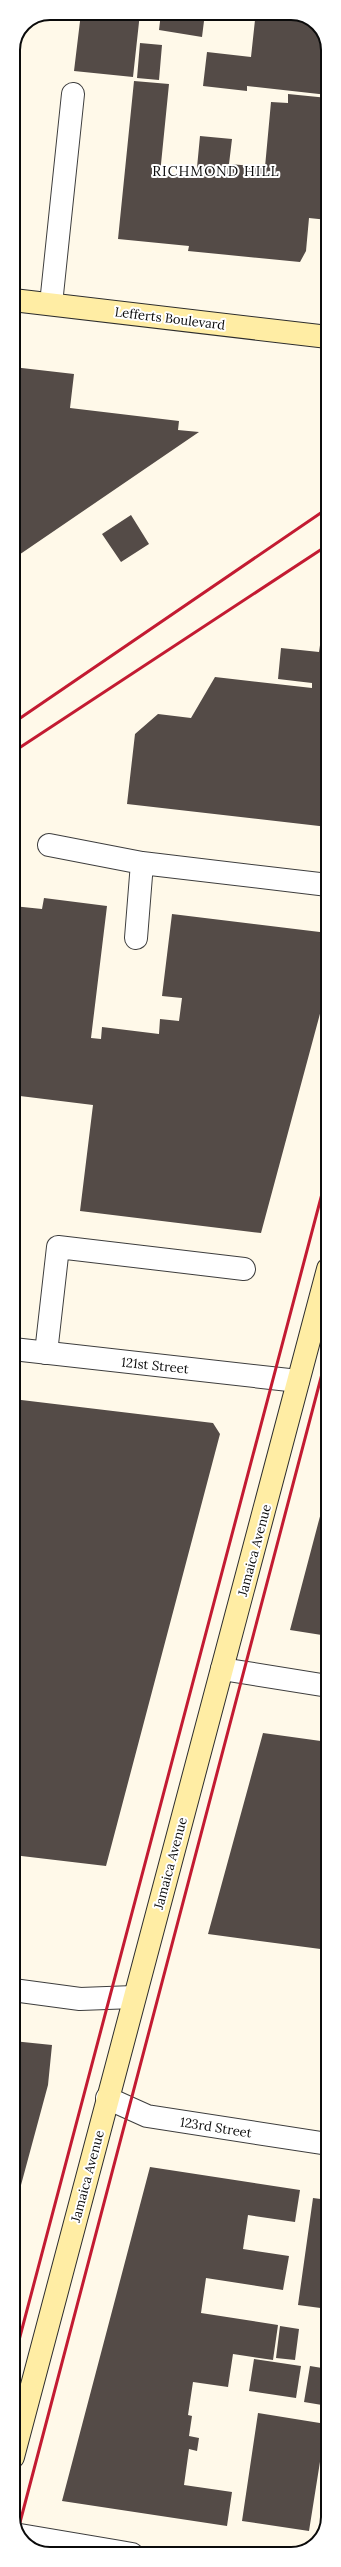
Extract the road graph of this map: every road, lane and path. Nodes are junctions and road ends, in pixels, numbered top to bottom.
1 (73, 94) dead end
2 (20, 301) edge
3 (51, 304) junction
4 (321, 336) edge
5 (48, 845) dead end
6 (142, 863) junction
7 (321, 884) edge
8 (136, 938) dead end
9 (244, 1269) dead end
10 (321, 1295) edge
11 (20, 1350) edge
12 (46, 1353) junction
13 (298, 1381) junction
14 (222, 1669) junction
15 (321, 1685) edge
16 (20, 1991) edge
17 (134, 1997) junction
18 (107, 2098) junction
19 (321, 2143) edge
20 (20, 2424) edge
21 (26, 2536) edge
22 (91, 2547) edge

1 - 3 street
2 - 3 main road, Lefferts Boulevard
3 - 4 main road, Lefferts Boulevard
5 - 6 street
6 - 7 street
6 - 8 street
9 - 12 street
10 - 13 main road, Jamaica Avenue
11 - 12 street, 121st Street
12 - 13 street, 121st Street
13 - 14 main road, Jamaica Avenue
14 - 15 street
14 - 17 main road, Jamaica Avenue
16 - 17 street
17 - 18 main road, Jamaica Avenue
18 - 19 street, 123rd Street
18 - 20 main road, Jamaica Avenue
21 - 22 street

